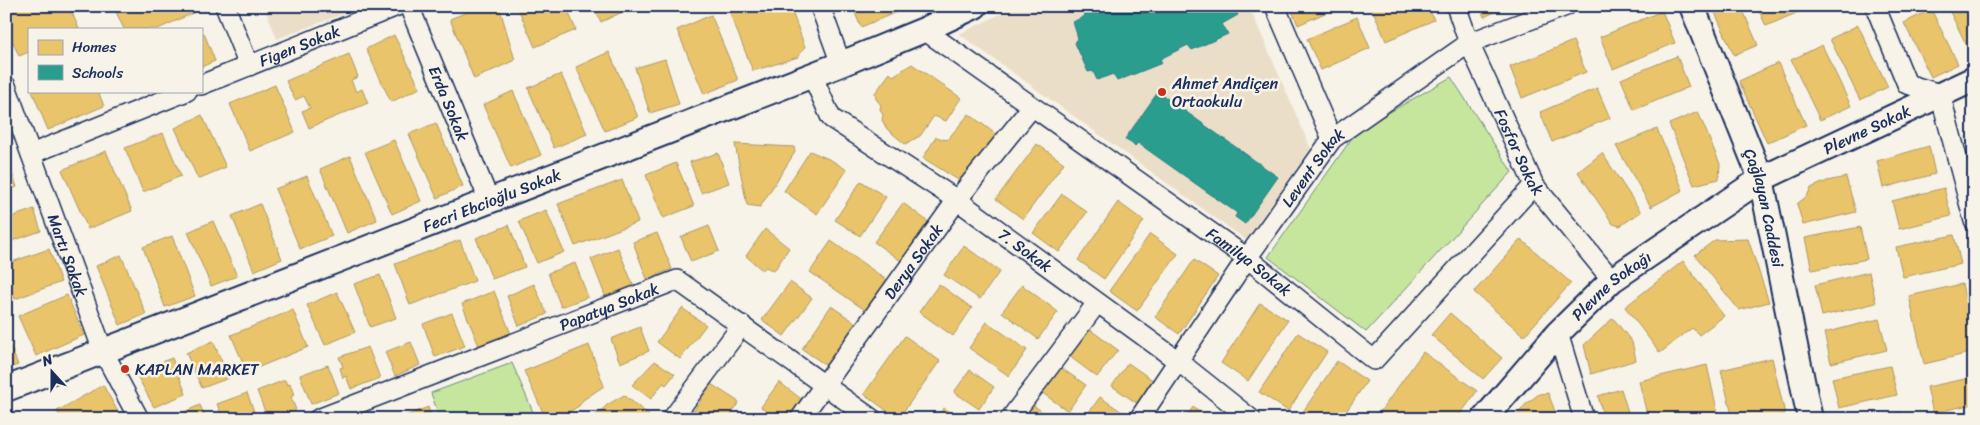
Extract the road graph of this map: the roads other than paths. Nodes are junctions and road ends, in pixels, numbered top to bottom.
1 (225, 6) edge
2 (397, 6) edge
3 (409, 6) edge
4 (820, 6) edge
5 (975, 6) edge
6 (1274, 6) edge
7 (1456, 6) edge
8 (1566, 6) edge
9 (1692, 6) edge
10 (1875, 6) edge
11 (924, 30) junction
12 (1469, 43) junction
13 (841, 64) junction
14 (249, 66) junction
15 (812, 75) junction
16 (1974, 78) edge
17 (202, 85) edge
18 (6, 86) edge
19 (184, 92) edge
20 (1940, 94) junction
21 (1031, 108) junction
22 (1332, 140) junction
23 (31, 154) junction
24 (1761, 179) junction
25 (1534, 185) junction
26 (489, 200) junction
27 (956, 200) junction
28 (1974, 221) edge
29 (1246, 258) junction
30 (1612, 280) junction
31 (1098, 303) junction
32 (742, 325) junction
33 (1558, 333) junction
34 (103, 351) junction
35 (1178, 361) junction
36 (825, 383) junction
37 (6, 389) edge
38 (139, 419) edge
39 (318, 419) edge
40 (672, 419) edge
41 (800, 419) edge
42 (872, 419) edge
43 (1010, 419) edge
44 (1139, 419) edge
45 (1251, 419) edge
46 (1484, 419) edge
47 (1584, 419) edge
48 (1810, 419) edge

1 - 14 street
2 - 14 street, Figen Sokak
3 - 26 street, Erda Sokak
4 - 13 street
5 - 11 street, Fecri Ebcioğlu Sokak
6 - 22 street
7 - 12 street, Fosfor Sokak
8 - 12 street, Levent Sokak
9 - 24 street, Çağlayan Caddesi
10 - 20 street
11 - 13 street, Fecri Ebcioğlu Sokak
11 - 21 street, Familya Sokak
12 - 22 street, Levent Sokak
12 - 25 street, Fosfor Sokak
13 - 15 street, Fecri Ebcioğlu Sokak
14 - 17 street, Figen Sokak
15 - 26 street, Fecri Ebcioğlu Sokak
15 - 27 street, 7. Sokak
16 - 20 street, Plevne Sokak
18 - 23 street, Martı Sokak
19 - 23 street
20 - 24 street, Plevne Sokak
20 - 28 street
21 - 27 street, Derya Sokak
21 - 29 street, Familya Sokak
22 - 29 street, Levent Sokak
23 - 34 street, Martı Sokak
24 - 30 street, Plevne Sokağı
24 - 48 street, Çağlayan Caddesi
25 - 29 street, Familya Sokak
25 - 30 street, Fosfor Sokak
26 - 34 street, Fecri Ebcioğlu Sokak
27 - 31 street, 7. Sokak
27 - 36 street, Derya Sokak
29 - 35 street, Levent Sokak
30 - 33 street, Plevne Sokağı
31 - 35 street, 7. Sokak
31 - 43 street
32 - 36 street, Papatya Sokak
32 - 39 street, Papatya Sokak
32 - 40 street
33 - 46 street, Plevne Sokağı
33 - 47 street
34 - 37 street, Fecri Ebcioğlu Sokak
34 - 38 street, Martı Sokak
35 - 44 street, Levent Sokak
35 - 45 street, 7. Sokak
36 - 41 street, Derya Sokak
36 - 42 street, Papatya Sokak

